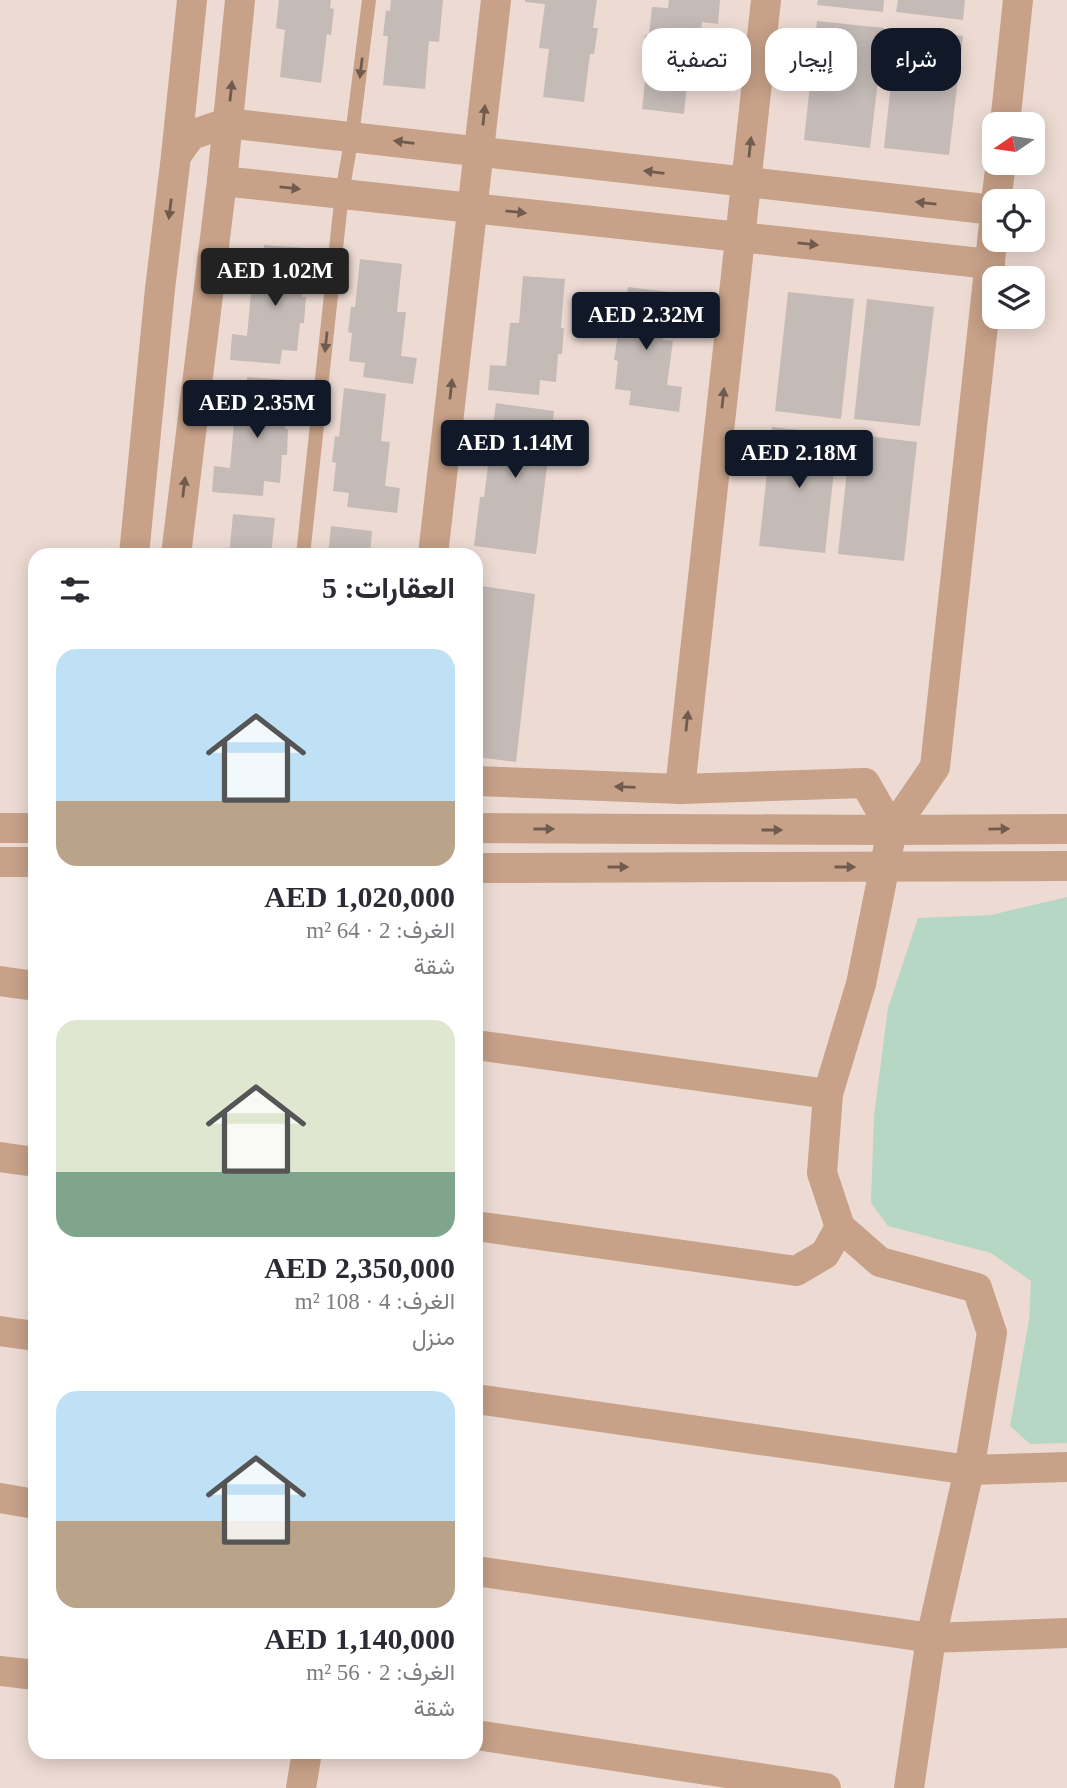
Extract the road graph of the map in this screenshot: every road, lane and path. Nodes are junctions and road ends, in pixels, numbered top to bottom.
1 (192, 0) edge
2 (240, 0) edge
3 (369, 0) edge
4 (496, 0) edge
5 (766, 0) edge
6 (1018, 0) edge
7 (1006, 112) edge
8 (228, 123) junction
9 (352, 136) junction
10 (480, 151) junction
11 (176, 156) junction
12 (222, 181) junction
13 (746, 183) junction
14 (342, 193) junction
15 (471, 207) junction
16 (982, 209) edge
17 (740, 236) junction
18 (991, 252) edge
19 (990, 264) junction
20 (135, 548) edge
21 (177, 548) edge
22 (304, 548) edge
23 (434, 548) edge
24 (483, 781) edge
25 (680, 789) junction
26 (0, 828) edge
27 (28, 828) edge
28 (483, 828) edge
29 (1067, 829) edge
30 (892, 830) junction
31 (0, 862) edge
32 (28, 862) edge
33 (1067, 866) edge
34 (885, 867) junction
35 (483, 868) edge
36 (0, 981) edge
37 (28, 985) edge
38 (483, 1046) edge
39 (828, 1094) junction
40 (0, 1157) edge
41 (28, 1161) edge
42 (483, 1227) edge
43 (840, 1227) junction
44 (0, 1331) edge
45 (28, 1335) edge
46 (483, 1400) edge
47 (1067, 1466) edge
48 (969, 1470) junction
49 (0, 1499) edge
50 (28, 1503) edge
51 (483, 1573) edge
52 (1067, 1633) edge
53 (931, 1638) junction
54 (0, 1671) edge
55 (28, 1674) edge
56 (483, 1736) edge
57 (306, 1759) edge
58 (301, 1788) edge
59 (826, 1788) edge
60 (909, 1788) edge

1 - 11 street
8 -> 2 street
3 -> 9 lane
10 -> 4 street
13 -> 5 street
6 - 7 street
8 - 9 street
8 - 11 street
8 - 12 street
10 -> 9 street
9 - 14 lane
13 -> 10 street
10 - 15 street
11 -> 20 street
12 -> 14 street
21 -> 12 street
16 -> 13 street
13 - 17 street
14 - 15 street
14 -> 22 lane
15 -> 17 street
23 -> 15 street
17 -> 19 street
25 -> 17 street
18 - 19 street
19 - 30 street
25 -> 24 street
25 - 30 street
26 - 27 street
28 -> 30 street
30 -> 29 street
30 - 34 street
31 - 32 street
33 - 34 street
35 -> 34 street
34 - 39 street
36 - 37 street
38 - 39 street
39 - 43 street
40 - 41 street
42 - 43 street
43 - 48 street
44 - 45 street
46 - 48 street
47 - 48 street
48 - 53 street
49 - 50 street
51 - 53 street
52 - 53 street
53 - 60 street
54 - 55 street
56 - 59 street
57 - 58 street

